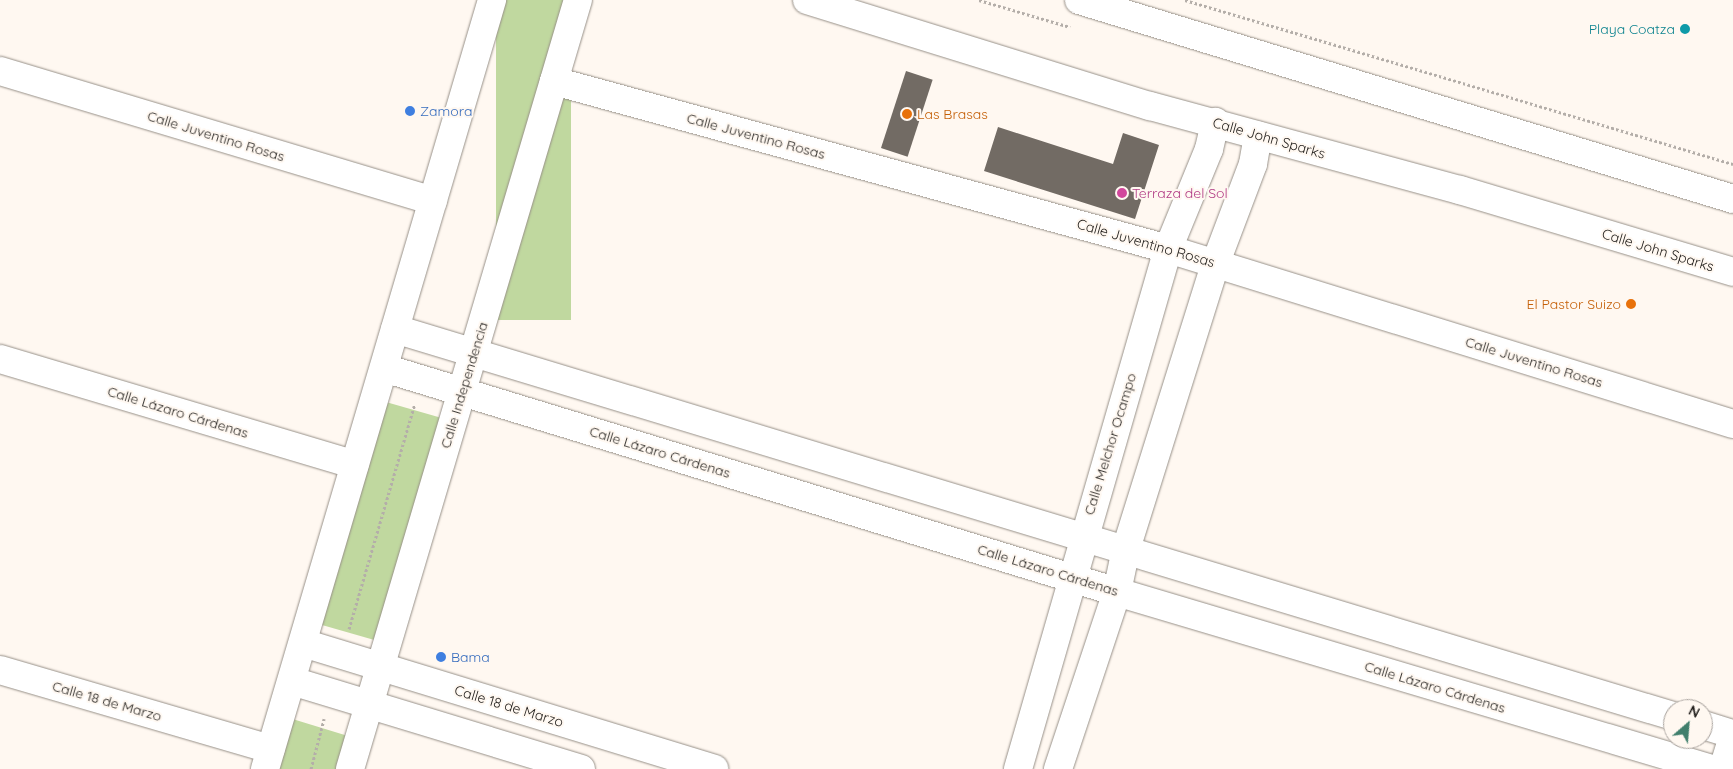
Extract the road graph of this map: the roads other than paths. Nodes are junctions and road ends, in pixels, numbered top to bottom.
1 (492, 0) edge
2 (578, 0) edge
3 (806, 0) edge
4 (1079, 0) edge
5 (0, 71) edge
6 (554, 81) junction
7 (1215, 122) junction
8 (1258, 134) junction
9 (1733, 199) edge
10 (433, 201) junction
11 (1168, 249) junction
12 (1216, 262) junction
13 (1733, 272) edge
14 (395, 330) junction
15 (474, 354) junction
16 (0, 359) edge
17 (384, 368) junction
18 (462, 392) junction
19 (1733, 424) edge
20 (355, 465) junction
21 (1082, 539) junction
22 (1126, 549) junction
23 (1075, 577) junction
24 (1117, 592) junction
25 (303, 643) junction
26 (380, 667) junction
27 (0, 670) edge
28 (292, 681) junction
29 (369, 704) junction
30 (1663, 713) edge
31 (1713, 729) edge
32 (1733, 736) edge
33 (268, 759) edge
34 (350, 769) edge
35 (580, 769) edge
36 (714, 769) edge
37 (1018, 769) edge
38 (1058, 769) edge
39 (1712, 769) edge
40 (1723, 769) edge

1 - 10 street
2 - 6 street, Calle Independencia
3 - 7 street, Calle John Sparks
4 - 9 street
5 - 10 street, Calle Juventino Rosas
6 - 11 street, Calle Juventino Rosas
6 - 15 street, Calle Independencia
7 - 8 street, Calle John Sparks
7 - 11 street, Calle Melchor Ocampo
8 - 12 street
8 - 13 street, Calle John Sparks
10 - 14 street
11 - 12 street, Calle Juventino Rosas
11 - 21 street, Calle Melchor Ocampo
12 - 19 street, Calle Juventino Rosas
12 - 22 street
14 - 15 street
14 - 17 street
15 - 18 street, Calle Independencia
15 - 21 street
16 - 20 street, Calle Lázaro Cárdenas
17 - 18 street, Calle Lázaro Cárdenas
17 - 20 street
18 - 23 street, Calle Lázaro Cárdenas
18 - 26 street, Calle Independencia
20 - 25 street
21 - 22 street
21 - 23 street, Calle Melchor Ocampo
22 - 24 street
22 - 30 street
23 - 24 street, Calle Lázaro Cárdenas
23 - 37 street, Calle Melchor Ocampo
24 - 38 street
24 - 39 street, Calle Lázaro Cárdenas
25 - 26 street, Calle 18 de Marzo
25 - 28 street
26 - 29 street, Calle Independencia
26 - 36 street, Calle 18 de Marzo
27 - 33 street, Calle 18 de Marzo
28 - 29 street
28 - 33 street
29 - 34 street, Calle Independencia
29 - 35 street
31 - 32 street
32 - 40 street

